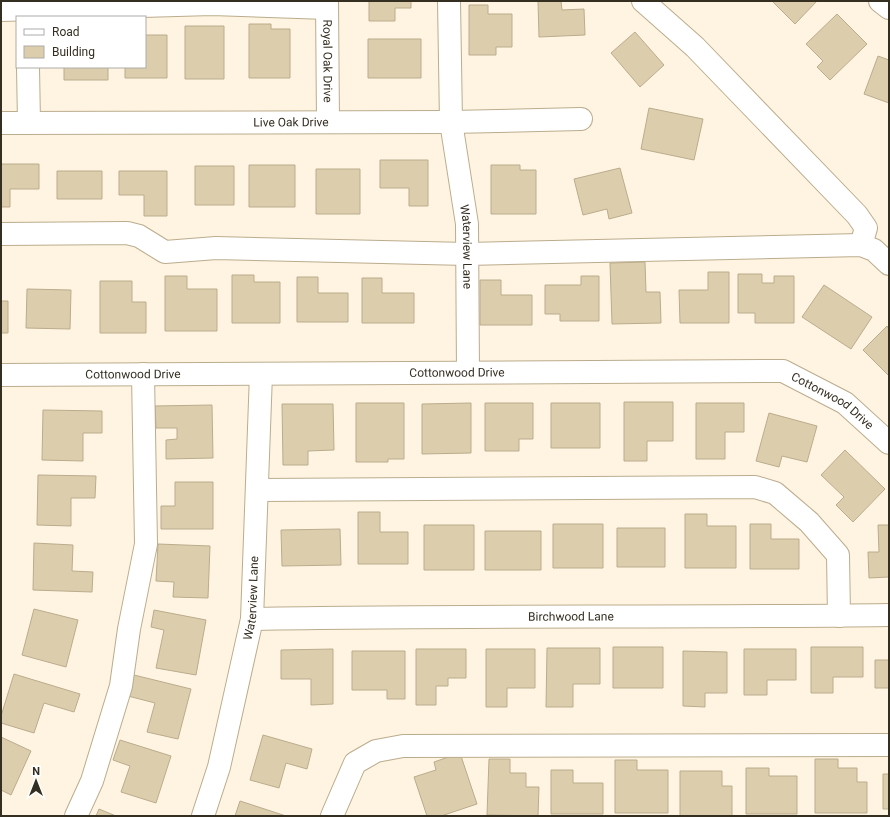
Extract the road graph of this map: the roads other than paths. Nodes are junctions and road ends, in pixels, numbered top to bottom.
1 (449, 1) edge
2 (643, 1) edge
3 (880, 1) edge
4 (212, 2) edge
5 (327, 4) edge
6 (889, 8) edge
7 (26, 9) edge
8 (1, 10) edge
9 (28, 68) edge
10 (582, 119) dead end
11 (328, 122) junction
12 (452, 122) junction
13 (1, 123) edge
14 (28, 123) junction
15 (1, 234) edge
16 (861, 245) junction
17 (467, 254) junction
18 (889, 264) edge
19 (468, 372) junction
20 (143, 374) junction
21 (261, 374) junction
22 (1, 375) edge
23 (889, 443) edge
24 (257, 490) junction
25 (889, 615) edge
26 (839, 616) junction
27 (252, 619) junction
28 (889, 745) edge
29 (76, 816) edge
30 (203, 816) edge
31 (332, 816) edge

1 - 12 street, Waterview Lane
2 - 16 street
3 - 6 street
4 - 5 street
4 - 7 street
5 - 11 street, Royal Oak Drive
7 - 8 street
9 - 14 street
10 - 12 street, Live Oak Drive
11 - 12 street, Live Oak Drive
11 - 14 street, Live Oak Drive
12 - 17 street, Waterview Lane
13 - 14 street, Live Oak Drive
15 - 17 street
16 - 17 street
16 - 18 street
17 - 19 street, Waterview Lane
19 - 21 street, Cottonwood Drive
19 - 23 street, Cottonwood Drive
20 - 21 street, Cottonwood Drive
20 - 22 street, Cottonwood Drive
20 - 29 street
21 - 24 street, Waterview Lane
24 - 26 street
24 - 27 street, Waterview Lane
25 - 26 street, Birchwood Lane
26 - 27 street, Birchwood Lane
27 - 30 street, Waterview Lane
28 - 31 street

